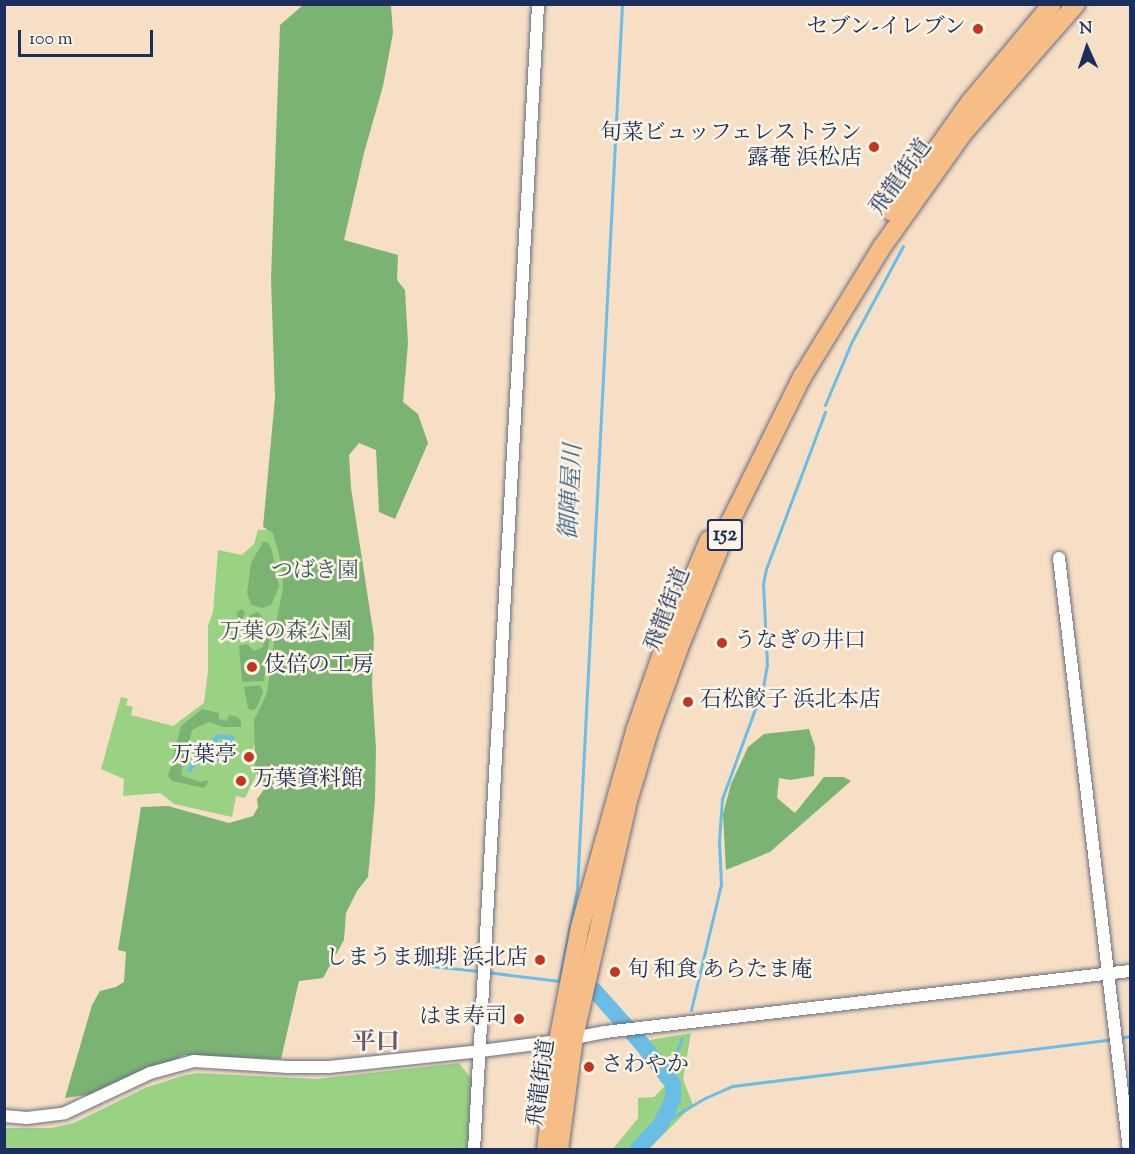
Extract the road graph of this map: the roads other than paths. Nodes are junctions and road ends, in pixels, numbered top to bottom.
1 (538, 4) edge
2 (1052, 4) edge
3 (1076, 4) edge
4 (1059, 558) dead end
5 (1131, 970) edge
6 (1108, 973) junction
7 (566, 1039) junction
8 (481, 1051) junction
9 (4, 1116) edge
10 (474, 1149) edge
11 (546, 1149) edge
12 (559, 1149) edge
13 (1130, 1149) edge

1 - 8 street
2 - 7 highway, 飛龍街道 / 152
3 - 7 highway, 飛龍街道 / 152
4 - 6 street
5 - 6 street
6 - 7 street
6 - 13 street
7 - 8 street
7 - 11 highway, 飛龍街道 / 152
7 - 12 highway, 飛龍街道 / 152
8 - 9 street
8 - 10 street

